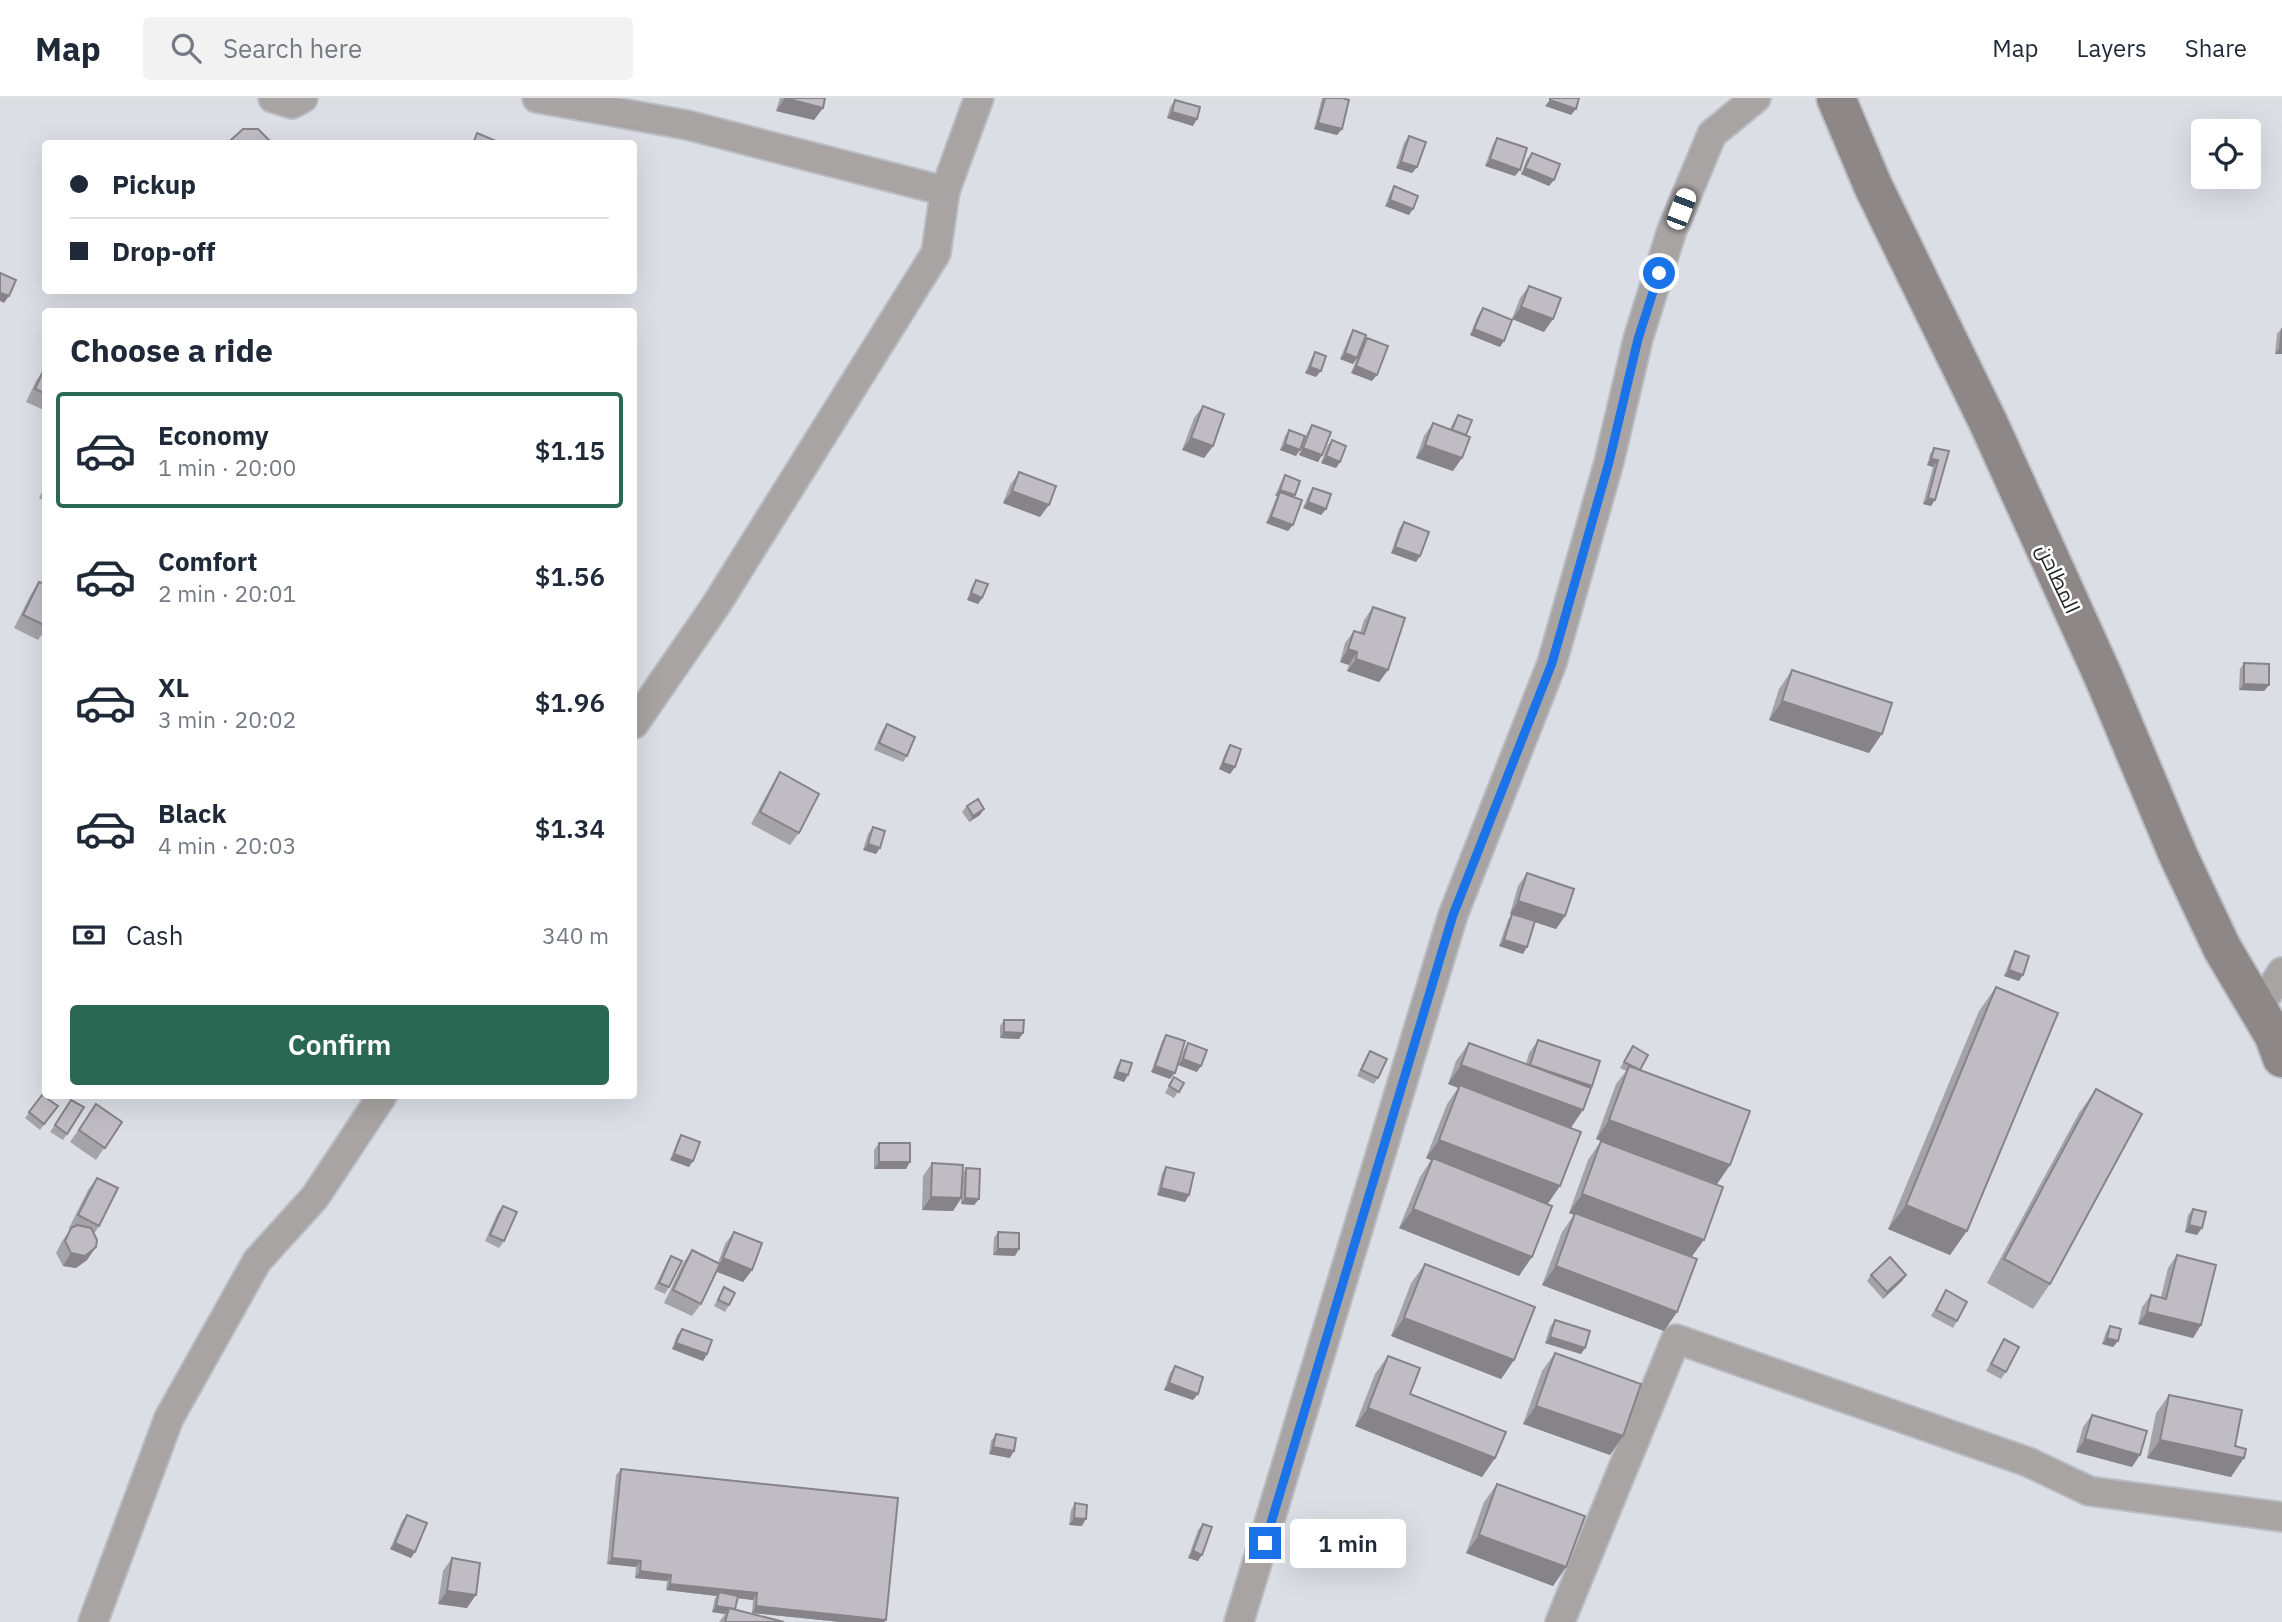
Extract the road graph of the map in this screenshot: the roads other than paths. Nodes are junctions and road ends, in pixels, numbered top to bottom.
1 (273, 98) edge
2 (303, 98) edge
3 (537, 98) edge
4 (979, 98) edge
5 (1756, 98) edge
6 (1836, 98) edge
7 (944, 191) junction
8 (637, 720) edge
9 (2282, 972) edge
10 (2259, 1007) junction
11 (2282, 1058) edge
12 (380, 1099) edge
13 (2282, 1517) edge
14 (93, 1622) edge
15 (1239, 1622) edge
16 (1560, 1622) edge

1 - 2 street
3 - 7 street
4 - 7 street
5 - 15 street
6 - 10 main road, المطاحن
7 - 8 street
9 - 10 street
10 - 11 main road, المطاحن
12 - 14 street
13 - 16 street

